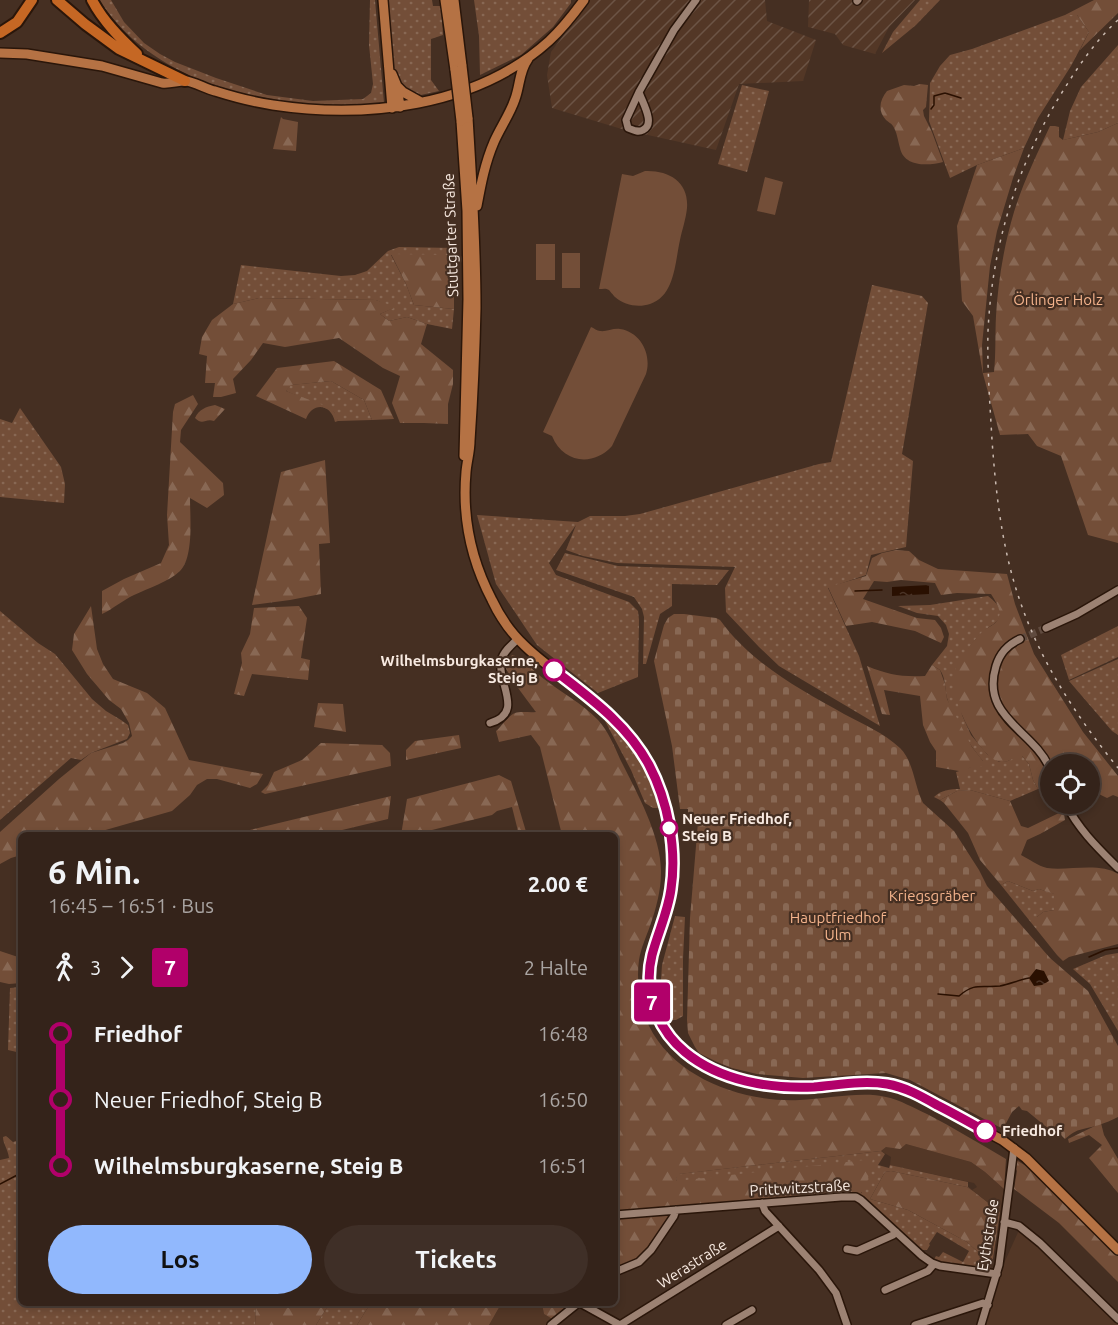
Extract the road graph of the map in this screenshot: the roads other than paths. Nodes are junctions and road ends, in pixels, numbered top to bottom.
1 (32, 0) edge
2 (92, 0) edge
3 (383, 0) edge
4 (445, 0) edge
5 (454, 0) edge
6 (460, 0) edge
7 (584, 0) edge
8 (696, 0) edge
9 (59, 2) edge
10 (578, 4) edge
11 (0, 33) edge
12 (0, 53) edge
13 (532, 55) junction
14 (144, 61) junction
15 (459, 68) junction
16 (389, 69) junction
17 (185, 81) junction
18 (397, 86) junction
19 (639, 92) junction
20 (420, 102) junction
21 (396, 107) junction
22 (464, 120) junction
23 (474, 220) junction
24 (466, 470) junction
25 (1118, 590) edge
26 (1046, 628) tunnel mouth
27 (518, 639) junction
28 (1020, 639) tunnel mouth
29 (490, 723) dead end
30 (1042, 754) edge
31 (1071, 814) edge
32 (1118, 868) edge
33 (1014, 1148) junction
34 (762, 1203) junction
35 (676, 1210) junction
36 (618, 1215) edge
37 (1004, 1222) junction
38 (779, 1226) junction
39 (896, 1232) junction
40 (847, 1249) dead end
41 (1118, 1250) edge
42 (934, 1264) junction
43 (618, 1271) edge
44 (997, 1274) junction
45 (885, 1290) dead end
46 (988, 1305) junction
47 (575, 1306) edge
48 (586, 1306) edge
49 (752, 1310) dead end
50 (1118, 1319) edge
51 (551, 1325) edge
52 (620, 1325) edge
53 (726, 1325) edge
54 (847, 1325) edge
55 (915, 1325) edge
56 (981, 1325) edge

1 - 11 highway
2 - 14 highway
3 - 16 main road
4 - 15 main road, Stuttgarter Straße
5 - 15 main road, Stuttgarter Straße
6 - 15 main road
7 - 10 main road
8 - 19 street
9 - 14 highway
10 - 13 main road
12 - 17 main road
13 - 20 main road
13 - 23 main road
14 - 17 highway
15 - 22 main road, Stuttgarter Straße, bridge
16 - 18 main road
16 - 21 main road
17 - 21 main road
18 - 20 main road
18 - 21 main road
19 - 19 street
20 - 21 main road
22 - 23 main road, Stuttgarter Straße
22 - 24 main road, Stuttgarter Straße
23 - 24 main road, Stuttgarter Straße
24 - 27 main road, Stuttgarter Straße
25 - 26 street
27 - 29 street
27 - 33 main road, Stuttgarter Straße
28 - 30 street
31 - 32 street
33 - 37 street, Eythstraße
33 - 41 main road, Stuttgarter Straße
34 - 35 street, Prittwitzstraße
34 - 38 street
34 - 39 street, Prittwitzstraße
35 - 36 street, Prittwitzstraße
35 - 43 street
37 - 44 street, Eythstraße
37 - 50 street
38 - 52 street, Werastraße
38 - 54 street
39 - 40 street
39 - 42 street, Prittwitzstraße
42 - 44 street, Prittwitzstraße
42 - 45 street
44 - 46 street, Eythstraße
46 - 55 street
46 - 56 street, Eythstraße
47 - 51 street
48 - 52 street
49 - 53 street

